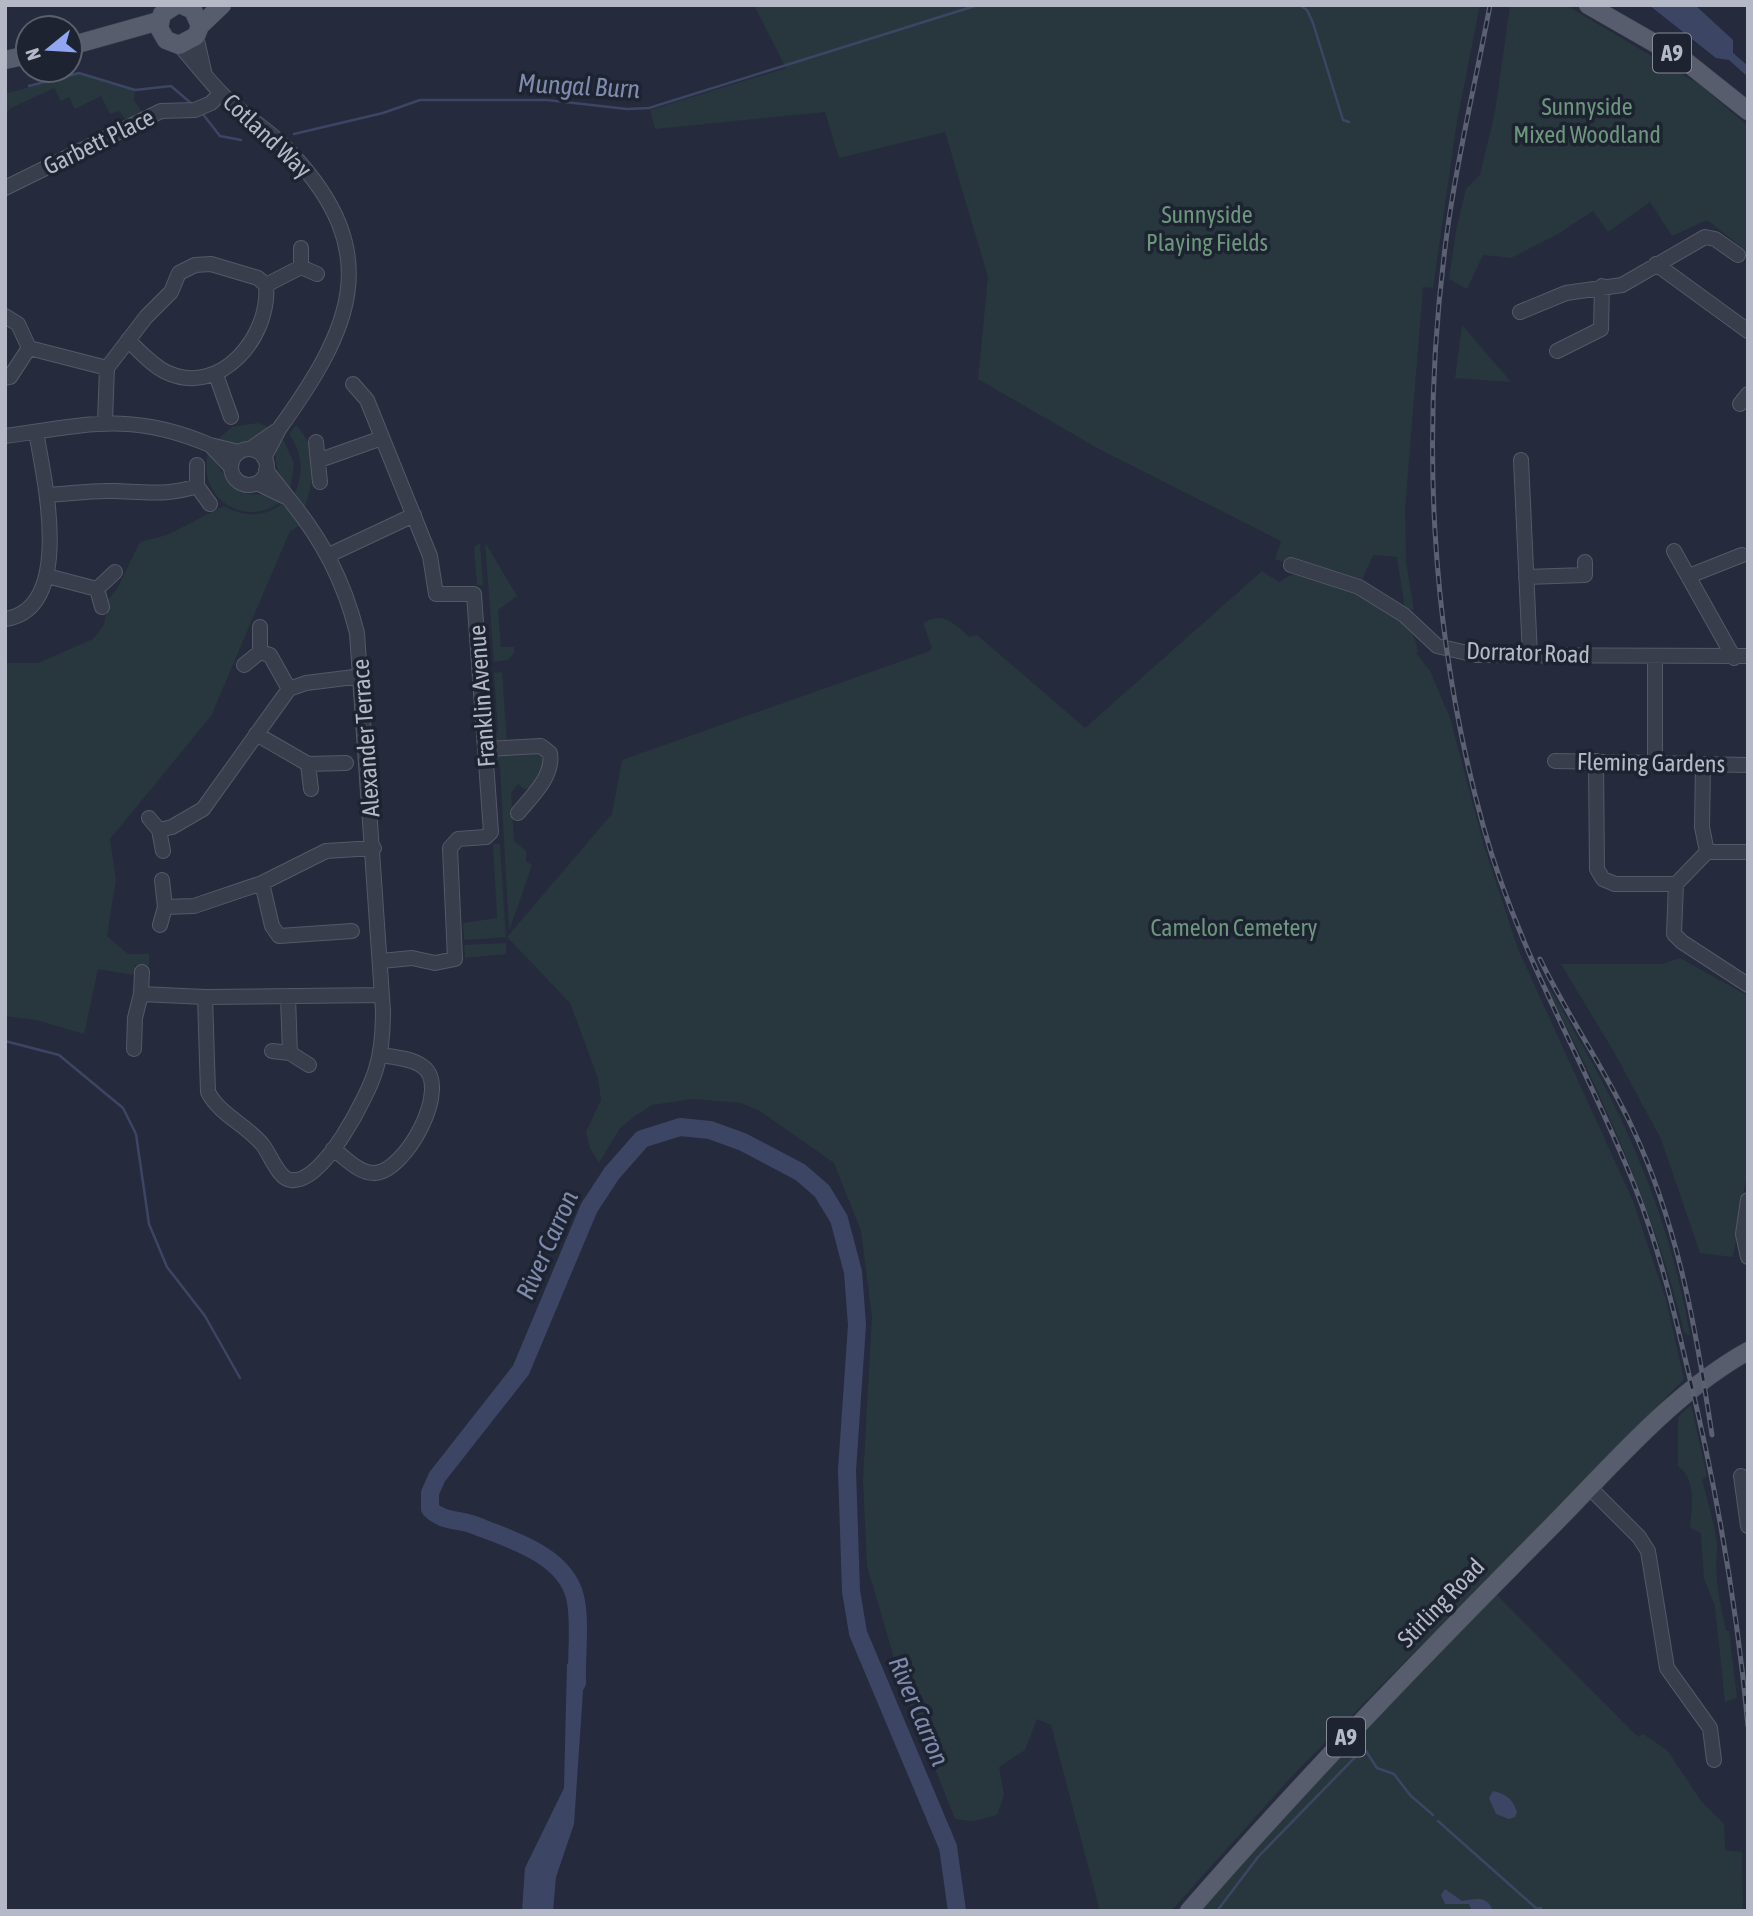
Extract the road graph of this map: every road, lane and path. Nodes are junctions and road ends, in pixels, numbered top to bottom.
1 (176, 5) edge
2 (186, 5) edge
3 (222, 5) edge
4 (1588, 5) edge
5 (160, 28) junction
6 (198, 31) junction
7 (84, 43) edge
8 (179, 46) junction
9 (204, 73) junction
10 (216, 98) junction
11 (1748, 111) edge
12 (5, 188) edge
13 (301, 248) dead end
14 (1738, 255) dead end
15 (1656, 264) junction
16 (301, 267) junction
17 (317, 274) dead end
18 (266, 285) junction
19 (1602, 286) junction
20 (1520, 312) dead end
21 (5, 316) edge
22 (1748, 331) edge
23 (128, 340) junction
24 (29, 348) junction
25 (1557, 351) dead end
26 (107, 368) junction
27 (216, 375) junction
28 (5, 378) edge
29 (353, 384) dead end
30 (232, 419) dead end
31 (105, 421) junction
32 (279, 429) junction
33 (36, 432) junction
34 (5, 436) edge
35 (382, 438) junction
36 (316, 442) dead end
37 (210, 445) junction
38 (244, 451) junction
39 (320, 460) junction
40 (1521, 460) dead end
41 (197, 464) dead end
42 (265, 464) junction
43 (231, 467) junction
44 (320, 481) dead end
45 (257, 483) junction
46 (197, 486) junction
47 (47, 495) junction
48 (288, 498) junction
49 (210, 504) dead end
50 (414, 515) junction
51 (1674, 551) dead end
52 (328, 555) junction
53 (1742, 555) dead end
54 (1585, 562) dead end
55 (1290, 565) dead end
56 (116, 572) dead end
57 (47, 576) junction
58 (1689, 576) junction
59 (1527, 577) junction
60 (97, 589) junction
61 (102, 607) dead end
62 (5, 619) edge
63 (260, 627) dead end
64 (260, 652) junction
65 (1530, 656) junction
66 (1655, 657) junction
67 (1741, 657) edge
68 (244, 666) dead end
69 (362, 676) junction
70 (289, 689) junction
71 (256, 734) junction
72 (486, 749) junction
73 (1555, 761) dead end
74 (1596, 761) junction
75 (1655, 762) junction
76 (346, 763) dead end
77 (309, 764) junction
78 (1703, 765) junction
79 (1748, 765) edge
80 (311, 789) dead end
81 (521, 803) dead end
82 (149, 818) dead end
83 (159, 830) junction
84 (374, 848) junction
85 (163, 851) dead end
86 (1707, 852) junction
87 (1748, 852) edge
88 (162, 880) dead end
89 (262, 883) junction
90 (1676, 884) junction
91 (165, 907) junction
92 (160, 925) dead end
93 (352, 931) dead end
94 (381, 961) junction
95 (142, 972) dead end
96 (1748, 985) edge
97 (141, 994) junction
98 (382, 995) junction
99 (205, 997) junction
100 (288, 997) junction
101 (134, 1049) dead end
102 (272, 1051) dead end
103 (290, 1053) junction
104 (380, 1055) junction
105 (309, 1065) dead end
106 (333, 1149) junction
107 (1748, 1200) edge
108 (1746, 1223) edge
109 (1748, 1257) edge
110 (1748, 1350) edge
111 (1741, 1476) dead end
112 (1590, 1488) junction
113 (1748, 1526) edge
114 (1714, 1760) dead end
115 (1189, 1911) edge

1 - 5 main road
2 - 6 main road
3 - 6 main road
4 - 11 main road, A9
5 - 7 main road
5 - 8 main road
6 - 8 main road
6 - 9 street, Cotland Way
8 - 9 street, Cotland Way
9 - 10 street, Cotland Way
10 - 12 street, Garbett Place
10 - 32 street, Cotland Way
13 - 16 street
14 - 15 street
15 - 19 street
15 - 22 street
16 - 17 street
16 - 18 street
18 - 23 street
18 - 27 street
19 - 20 street
19 - 25 street
21 - 24 street
23 - 26 street
23 - 27 street
24 - 26 street
24 - 28 street
26 - 31 street
27 - 30 street
29 - 35 street, Franklin Avenue
31 - 33 street
31 - 37 street
32 - 38 street, Cotland Way
32 - 42 street, Cotland Way
33 - 34 street
33 - 47 street
35 - 39 street
35 - 50 street, Franklin Avenue
36 - 39 street
37 - 38 street
37 - 43 street
38 - 42 street
38 - 43 street
39 - 44 street
40 - 59 street
41 - 46 street
42 - 45 street
42 - 48 street, Alexander Terrace
43 - 45 street
45 - 48 street
46 - 47 street
46 - 49 street
47 - 57 street
48 - 52 street, Alexander Terrace
50 - 52 street
50 - 72 street, Franklin Avenue
51 - 58 street
52 - 69 street, Alexander Terrace
53 - 58 street
54 - 59 street
55 - 65 street, Dorrator Road
56 - 60 street
57 - 60 street
57 - 62 street
58 - 67 street
59 - 65 street
60 - 61 street
63 - 64 street
64 - 68 street
64 - 70 street
65 - 66 street, Dorrator Road
66 - 67 street, Dorrator Road
66 - 75 street
69 - 70 street
69 - 84 street, Alexander Terrace
70 - 71 street
71 - 77 street
71 - 83 street
72 - 81 street
72 - 94 street, Franklin Avenue
73 - 74 street, Fleming Gardens
74 - 75 street, Fleming Gardens
74 - 90 street
75 - 78 street, Fleming Gardens
76 - 77 street
77 - 80 street
78 - 79 street, Fleming Gardens
78 - 86 street
82 - 83 street
83 - 85 street
84 - 89 street
84 - 94 street, Alexander Terrace
86 - 87 street
86 - 90 street
88 - 91 street
89 - 91 street
89 - 93 street
90 - 96 street
91 - 92 street
94 - 98 street, Alexander Terrace
95 - 97 street
97 - 99 street
97 - 101 street
98 - 100 street
98 - 104 street, Alexander Terrace
99 - 100 street
99 - 106 street, Alexander Terrace
100 - 103 street
102 - 103 street
103 - 105 street
104 - 106 street, Alexander Terrace
104 - 106 street
107 - 108 street
108 - 109 street
110 - 112 main road, Stirling Road / A9
111 - 113 street
112 - 114 street
112 - 115 main road, Stirling Road / A9

